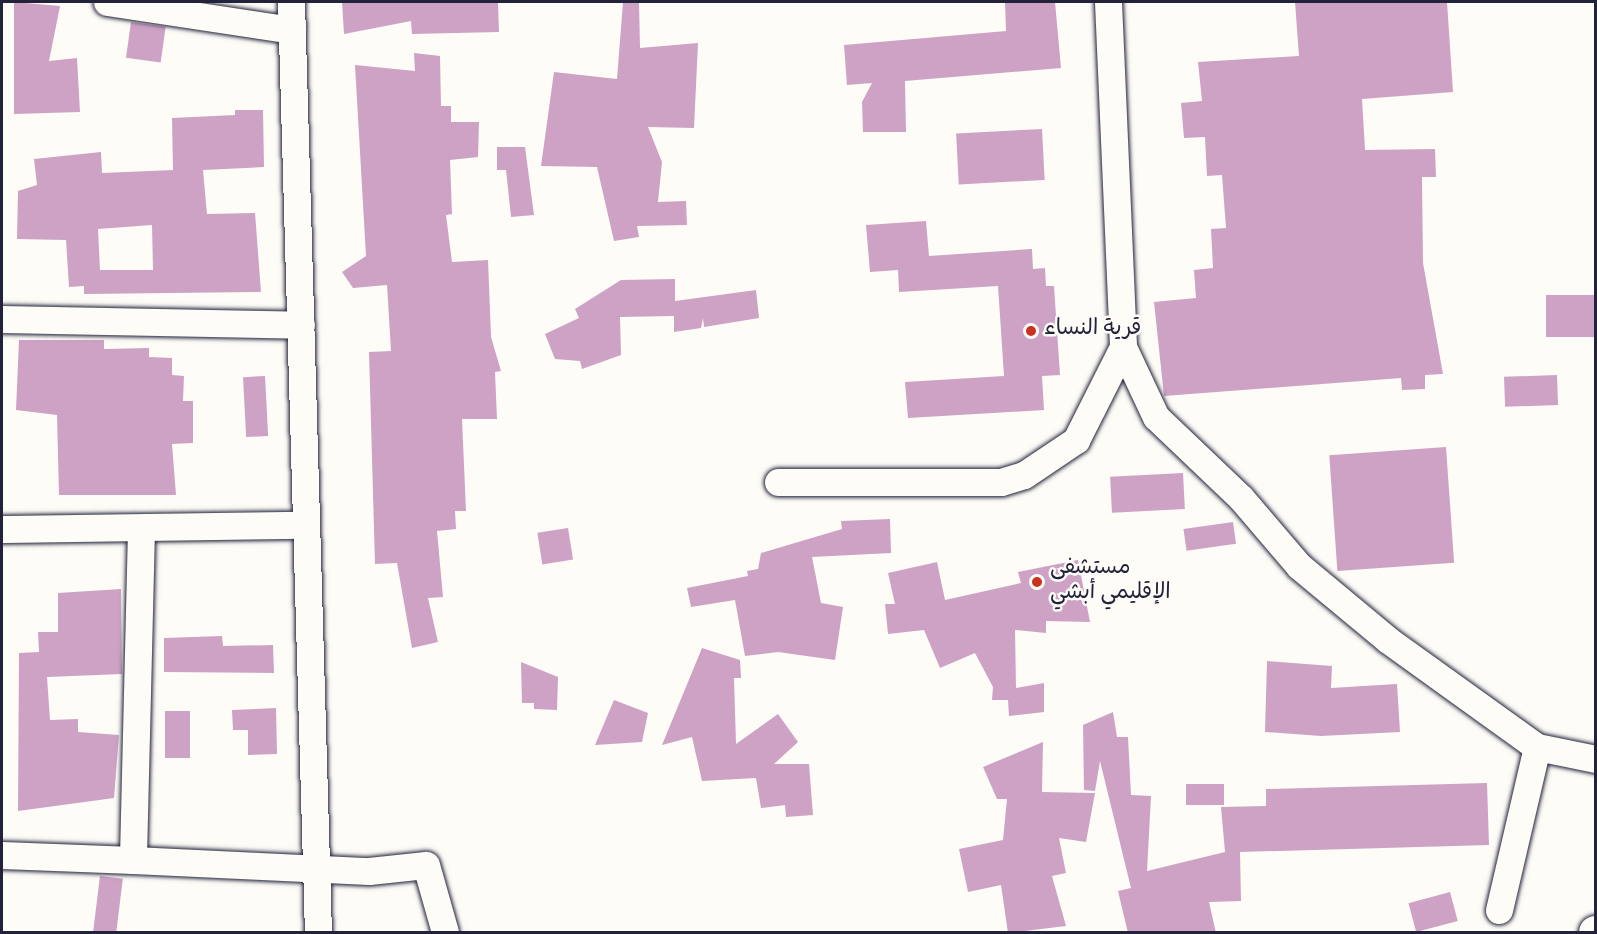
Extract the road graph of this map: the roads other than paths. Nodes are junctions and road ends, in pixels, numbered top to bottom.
1 (106, 2) edge
2 (291, 2) edge
3 (1108, 2) edge
4 (292, 30) junction
5 (2, 319) edge
6 (301, 325) junction
7 (2, 328) edge
8 (1123, 347) junction
9 (778, 482) dead end
10 (306, 525) junction
11 (2, 529) edge
12 (141, 529) junction
13 (1538, 747) junction
14 (1596, 759) edge
15 (2, 855) edge
16 (133, 860) junction
17 (316, 870) junction
18 (1499, 910) dead end
19 (318, 933) edge
20 (445, 933) edge

1 - 4 street
2 - 4 street
3 - 8 street
4 - 6 street
5 - 6 street
5 - 7 street
6 - 10 street
8 - 9 street
8 - 13 street
10 - 12 street
10 - 17 street
11 - 12 street
12 - 16 street
13 - 14 street
13 - 18 street
15 - 16 street
16 - 17 street
17 - 19 street
17 - 20 street

